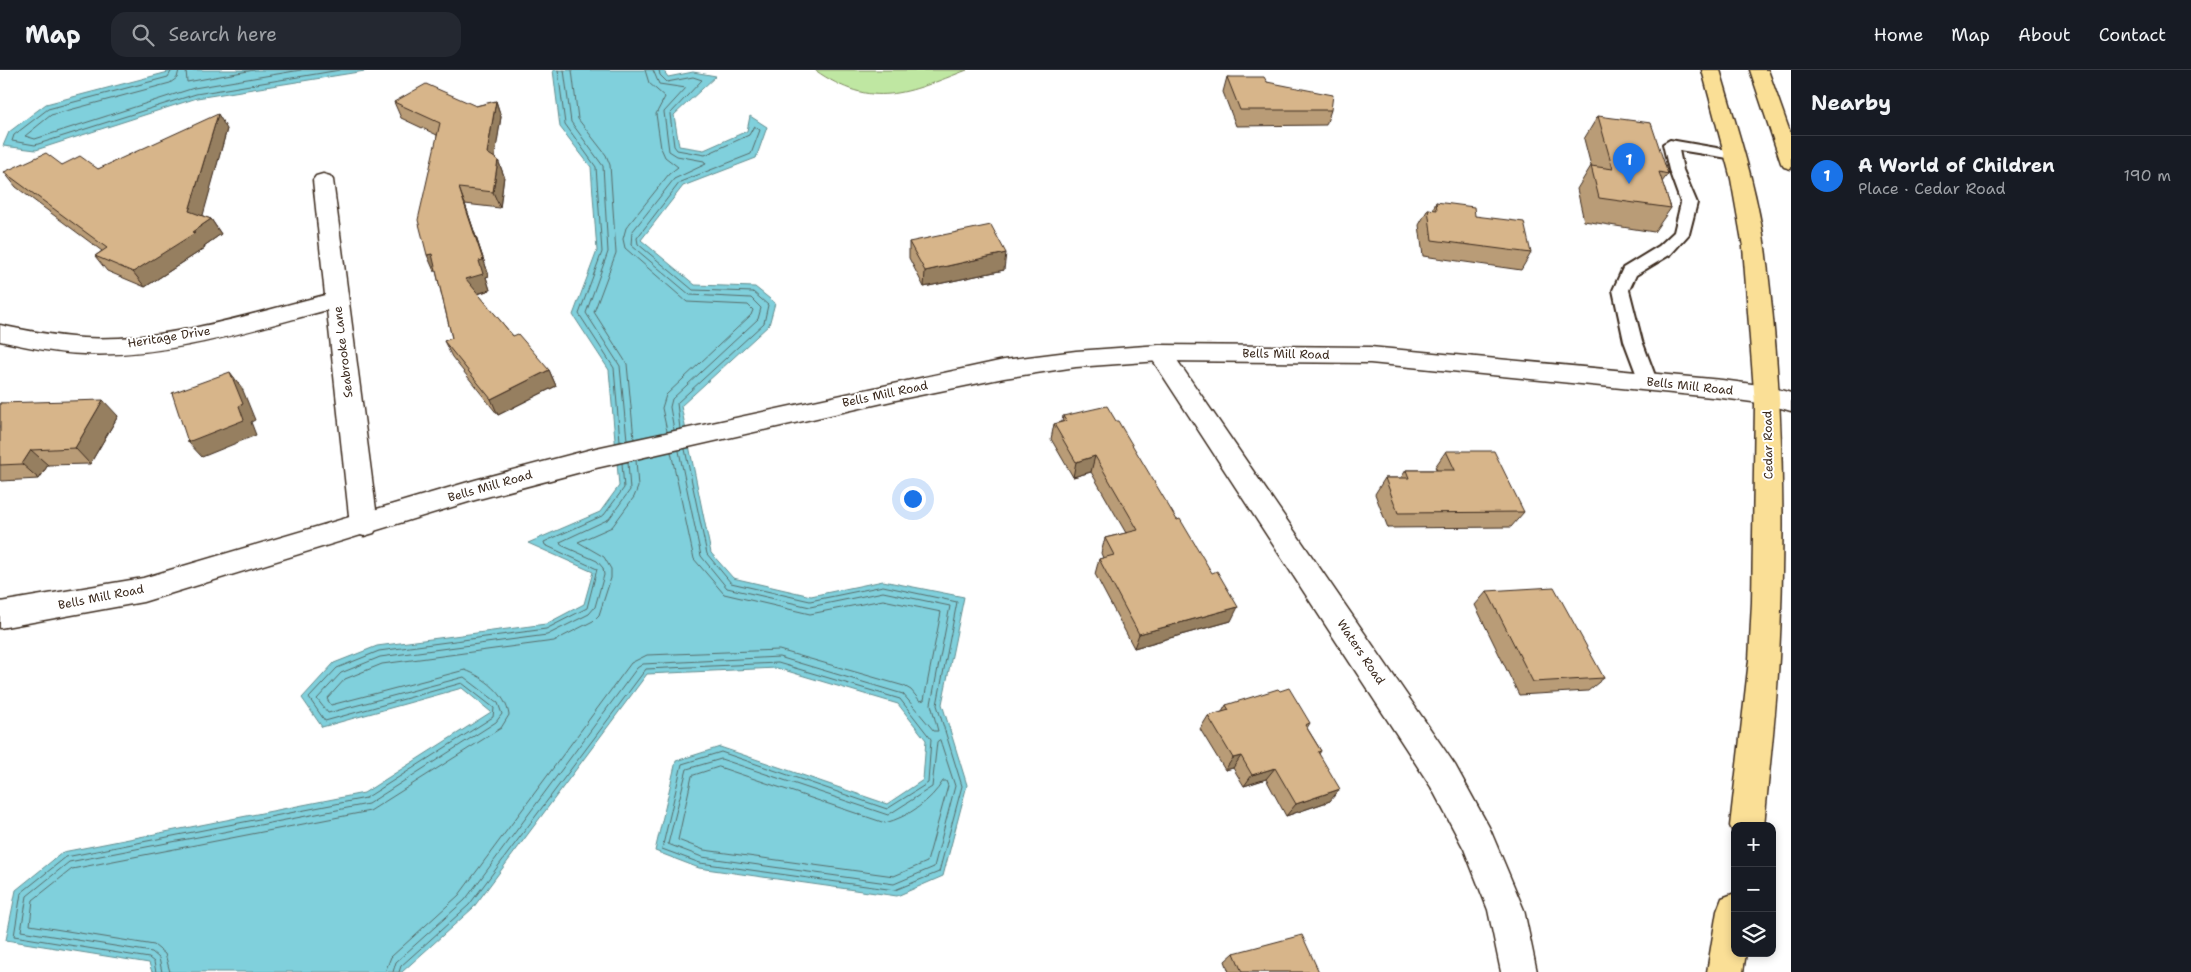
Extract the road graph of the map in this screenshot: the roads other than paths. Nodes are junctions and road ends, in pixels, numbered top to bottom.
1 (1711, 70) edge
2 (1759, 70) edge
3 (1734, 155) junction
4 (1791, 163) edge
5 (323, 180) dead end
6 (337, 300) junction
7 (0, 333) edge
8 (1160, 353) junction
9 (1648, 381) junction
10 (1779, 399) edge
11 (364, 524) junction
12 (0, 615) edge
13 (1747, 822) edge
14 (1735, 912) edge
15 (1519, 972) edge
16 (1725, 972) edge

1 - 3 main road, Cedar Road
2 - 4 main road
3 - 9 lane
3 - 10 main road, Cedar Road
5 - 6 street, Seabrooke Lane
6 - 7 street, Heritage Drive
6 - 11 street, Seabrooke Lane
8 - 9 street, Bells Mill Road
8 - 11 street, Bells Mill Road
8 - 15 street, Waters Road
9 - 10 street, Bells Mill Road
10 - 13 main road, Cedar Road
11 - 12 street, Bells Mill Road
14 - 16 main road

